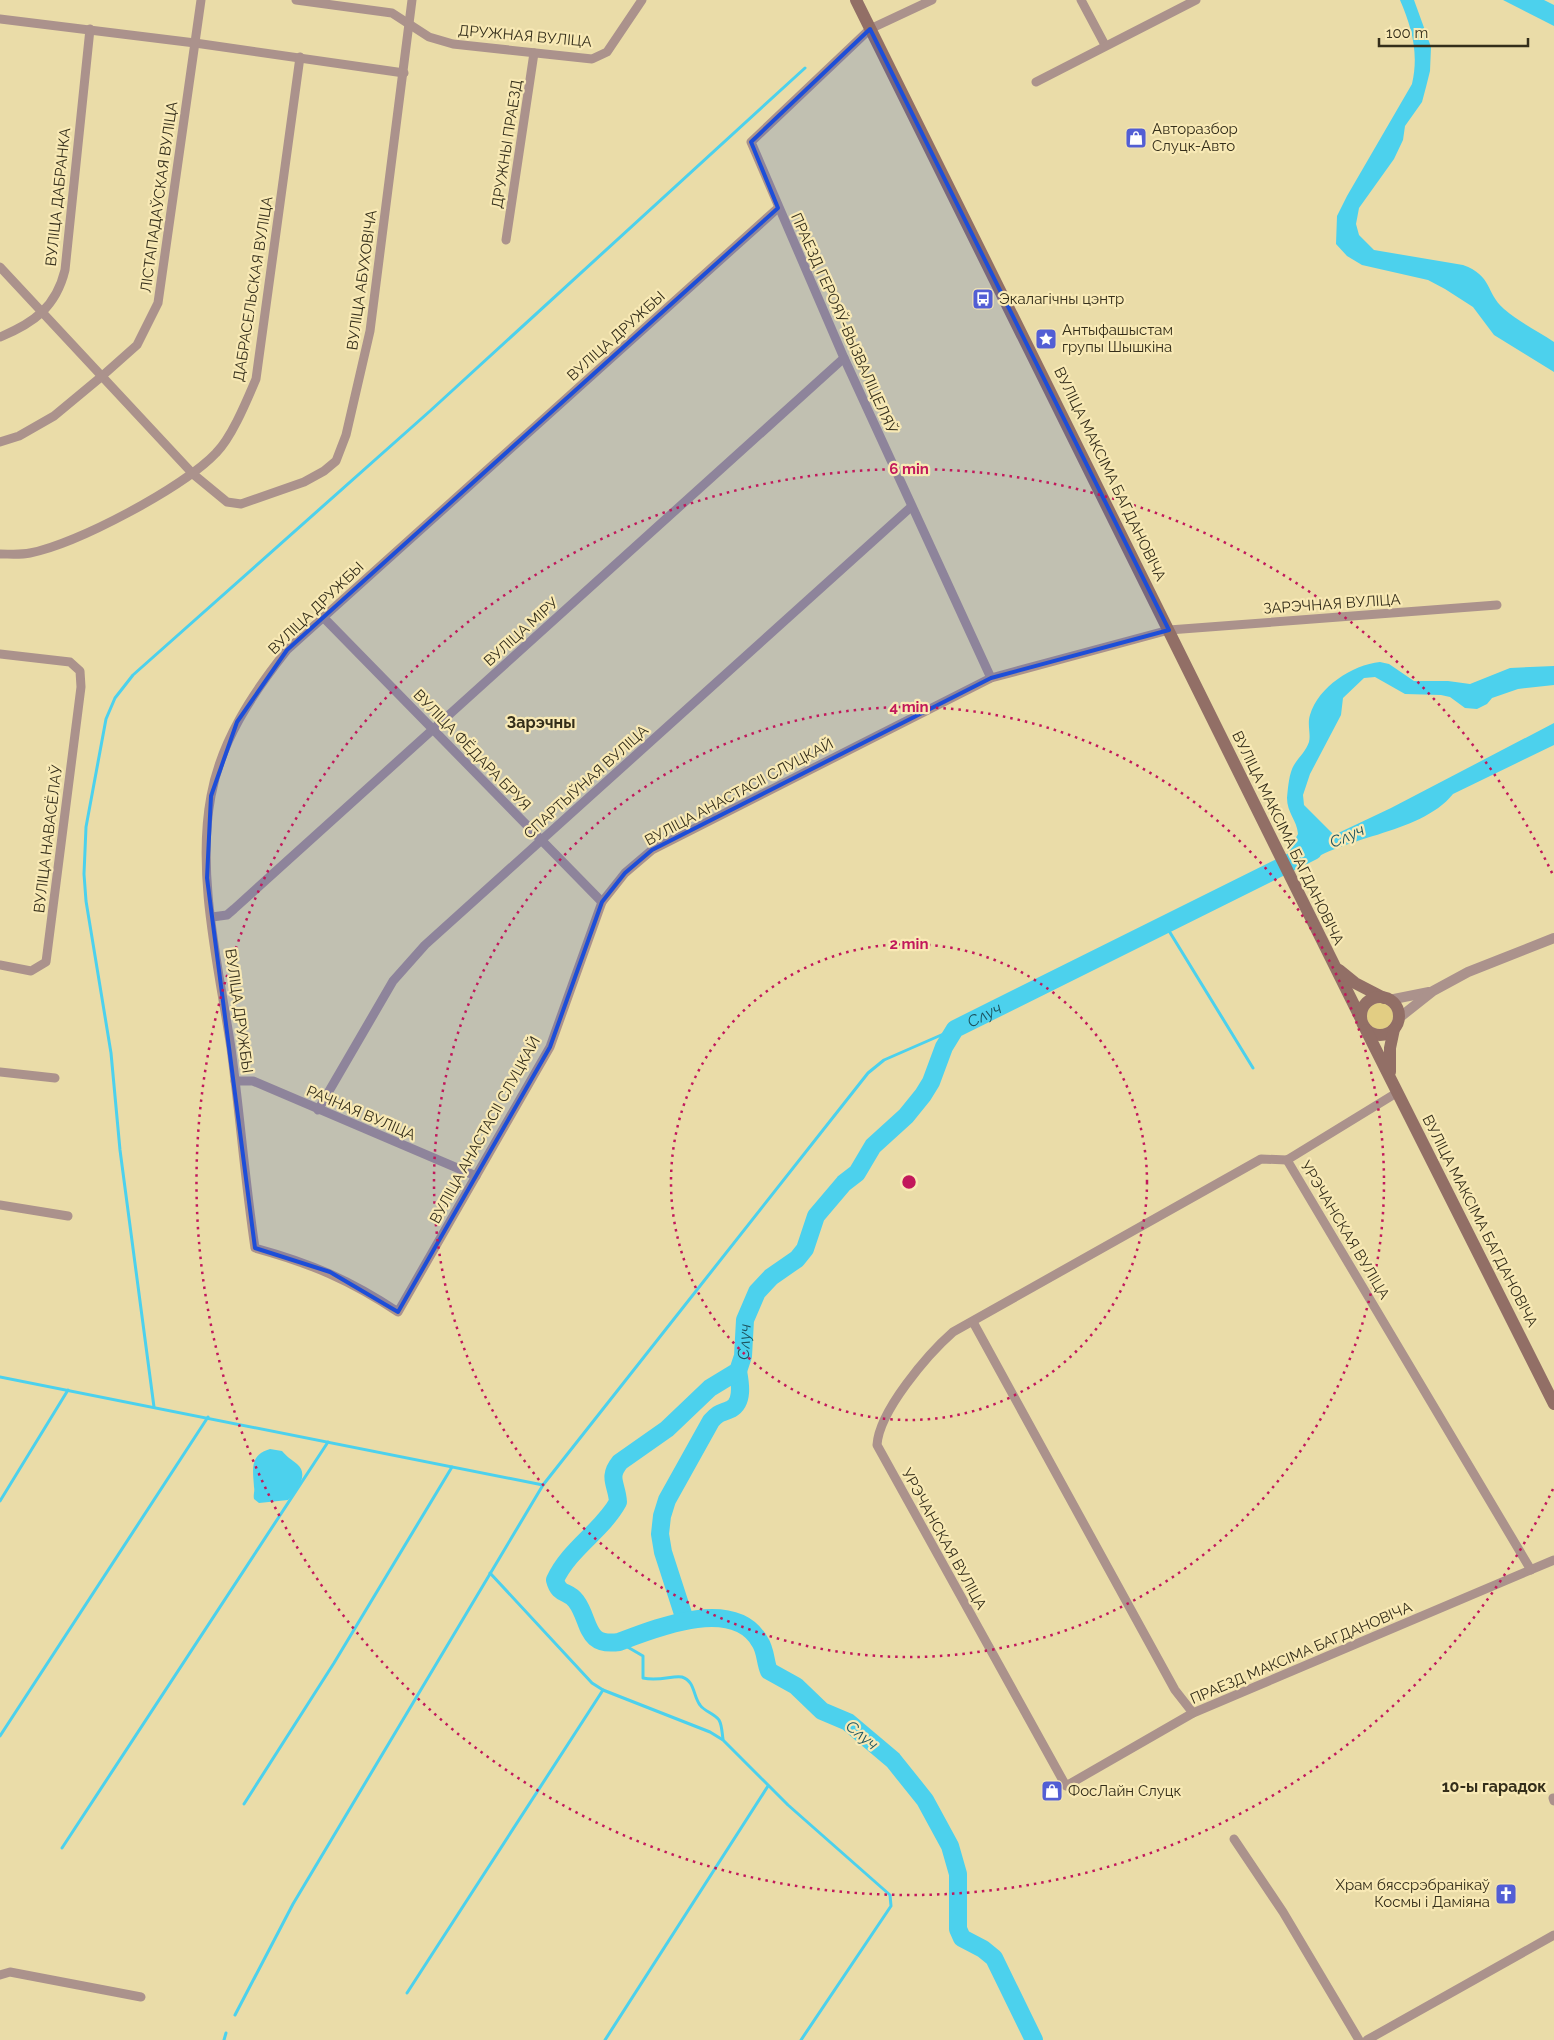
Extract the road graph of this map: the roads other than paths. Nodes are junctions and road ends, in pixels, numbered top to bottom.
1 (201, 0) edge
2 (296, 0) edge
3 (412, 0) edge
4 (642, 0) edge
5 (856, 0) edge
6 (932, 0) edge
7 (1081, 0) edge
8 (1196, 0) edge
9 (0, 19) edge
10 (410, 26) junction
11 (870, 28) junction
12 (90, 29) junction
13 (195, 43) junction
14 (1105, 45) junction
15 (534, 53) junction
16 (300, 57) junction
17 (404, 73) junction
18 (1036, 82) dead end
19 (778, 208) junction
20 (506, 240) dead end
21 (0, 267) edge
22 (43, 313) junction
23 (0, 337) edge
24 (844, 358) junction
25 (101, 376) junction
26 (0, 442) edge
27 (193, 474) junction
28 (911, 507) junction
29 (0, 554) edge
30 (1497, 605) dead end
31 (323, 617) junction
32 (1169, 630) junction
33 (0, 654) edge
34 (991, 678) junction
35 (433, 730) junction
36 (542, 841) junction
37 (602, 902) junction
38 (212, 917) junction
39 (1554, 938) edge
40 (1332, 964) junction
41 (0, 965) edge
42 (1433, 991) junction
43 (1387, 999) junction
44 (1360, 1017) junction
45 (1396, 1024) junction
46 (1366, 1030) junction
47 (0, 1072) edge
48 (55, 1078) dead end
49 (1391, 1080) junction
50 (235, 1081) junction
51 (1398, 1092) junction
52 (318, 1110) junction
53 (1287, 1160) junction
54 (476, 1176) junction
55 (0, 1205) edge
56 (68, 1216) dead end
57 (398, 1312) joint
58 (973, 1322) junction
59 (1554, 1404) edge
60 (1554, 1560) edge
61 (1531, 1570) junction
62 (1194, 1713) junction
63 (1066, 1786) joint
64 (1234, 1839) dead end
65 (1554, 1935) edge
66 (0, 1975) edge
67 (141, 1997) dead end
68 (1359, 2040) edge
69 (1367, 2040) edge

1 - 13 street, ЛІСТАПАДАЎСКАЯ ВУЛІЦА
2 - 10 street, ДРУЖНАЯ ВУЛІЦА
3 - 10 street, ВУЛІЦА АБУХОВІЧА
4 - 15 street, ДРУЖНАЯ ВУЛІЦА
5 - 11 main road, ВУЛІЦА МАКСІМА БАГДАНОВІЧА
6 - 11 street
7 - 14 street
8 - 14 street
9 - 12 street
10 - 15 street, ДРУЖНАЯ ВУЛІЦА
10 - 17 street, ВУЛІЦА АБУХОВІЧА
11 - 19 street, ПРАЕЗД ГЕРОЯЎ-ВЫЗВАЛІЦЕЛЯЎ
11 - 32 main road, ВУЛІЦА МАКСІМА БАГДАНОВІЧА
12 - 13 street
12 - 22 street, ВУЛІЦА ДАБРАНКА
13 - 16 street
13 - 25 street, ЛІСТАПАДАЎСКАЯ ВУЛІЦА
14 - 18 street
15 - 20 street, ДРУЖНЫ ПРАЕЗД
16 - 17 street
16 - 27 street, ДАБРАСЕЛЬСКАЯ ВУЛІЦА
17 - 27 street, ВУЛІЦА АБУХОВІЧА
19 - 24 street, ПРАЕЗД ГЕРОЯЎ-ВЫЗВАЛІЦЕЛЯЎ
19 - 31 street, ВУЛІЦА ДРУЖБЫ
21 - 22 street, ВУЛІЦА АБУХОВІЧА
22 - 23 street, ВУЛІЦА ДАБРАНКА
22 - 25 street, ВУЛІЦА АБУХОВІЧА
24 - 28 street, ПРАЕЗД ГЕРОЯЎ-ВЫЗВАЛІЦЕЛЯЎ
24 - 35 street, ВУЛІЦА МІРУ
25 - 26 street, ЛІСТАПАДАЎСКАЯ ВУЛІЦА
25 - 27 street, ВУЛІЦА АБУХОВІЧА
27 - 29 street, ДАБРАСЕЛЬСКАЯ ВУЛІЦА
28 - 34 street, ПРАЕЗД ГЕРОЯЎ-ВЫЗВАЛІЦЕЛЯЎ
28 - 36 street, СПАРТЫЎНАЯ ВУЛІЦА
30 - 32 street, ЗАРЭЧНАЯ ВУЛІЦА
31 - 35 street, ВУЛІЦА ФЁДАРА БРУЯ
31 - 38 street, ВУЛІЦА ДРУЖБЫ
32 - 34 street, ЗАРЭЧНАЯ ВУЛІЦА
32 - 40 main road, ВУЛІЦА МАКСІМА БАГДАНОВІЧА
33 - 41 street, ВУЛІЦА НАВАСЁЛАЎ
34 - 37 street, ВУЛІЦА АНАСТАСІІ СЛУЦКАЙ
35 - 36 street, ВУЛІЦА ФЁДАРА БРУЯ
35 - 38 street, ВУЛІЦА МІРУ
36 - 37 street, ВУЛІЦА ФЁДАРА БРУЯ
36 - 52 street, СПАРТЫЎНАЯ ВУЛІЦА
37 - 54 street, ВУЛІЦА АНАСТАСІІ СЛУЦКАЙ
38 - 50 street, ВУЛІЦА ДРУЖБЫ
39 - 42 street
40 - 43 main road, ВУЛІЦА МАКСІМА БАГДАНОВІЧА
40 - 44 main road, ВУЛІЦА МАКСІМА БАГДАНОВІЧА
42 - 43 street
42 - 45 street
43 - 44 main road
43 - 45 main road
44 - 46 main road
45 - 46 main road
45 - 49 main road, ВУЛІЦА МАКСІМА БАГДАНОВІЧА
46 - 49 main road, ВУЛІЦА МАКСІМА БАГДАНОВІЧА
47 - 48 street
49 - 51 main road, ВУЛІЦА МАКСІМА БАГДАНОВІЧА
50 - 52 street, РАЧНАЯ ВУЛІЦА
50 - 57 street, ВУЛІЦА ДРУЖБЫ
51 - 53 street
51 - 59 main road, ВУЛІЦА МАКСІМА БАГДАНОВІЧА
52 - 54 street, РАЧНАЯ ВУЛІЦА
53 - 58 street, УРЭЧАНСКАЯ ВУЛІЦА
53 - 61 street, УРЭЧАНСКАЯ ВУЛІЦА
54 - 57 street, ВУЛІЦА АНАСТАСІІ СЛУЦКАЙ
55 - 56 street
58 - 62 street
58 - 63 street, УРЭЧАНСКАЯ ВУЛІЦА
60 - 61 street, ПРАЕЗД МАКСІМА БАГДАНОВІЧА
61 - 62 street, ПРАЕЗД МАКСІМА БАГДАНОВІЧА
62 - 63 street, ПРАЕЗД МАКСІМА БАГДАНОВІЧА
64 - 68 street
65 - 69 street
66 - 67 street

